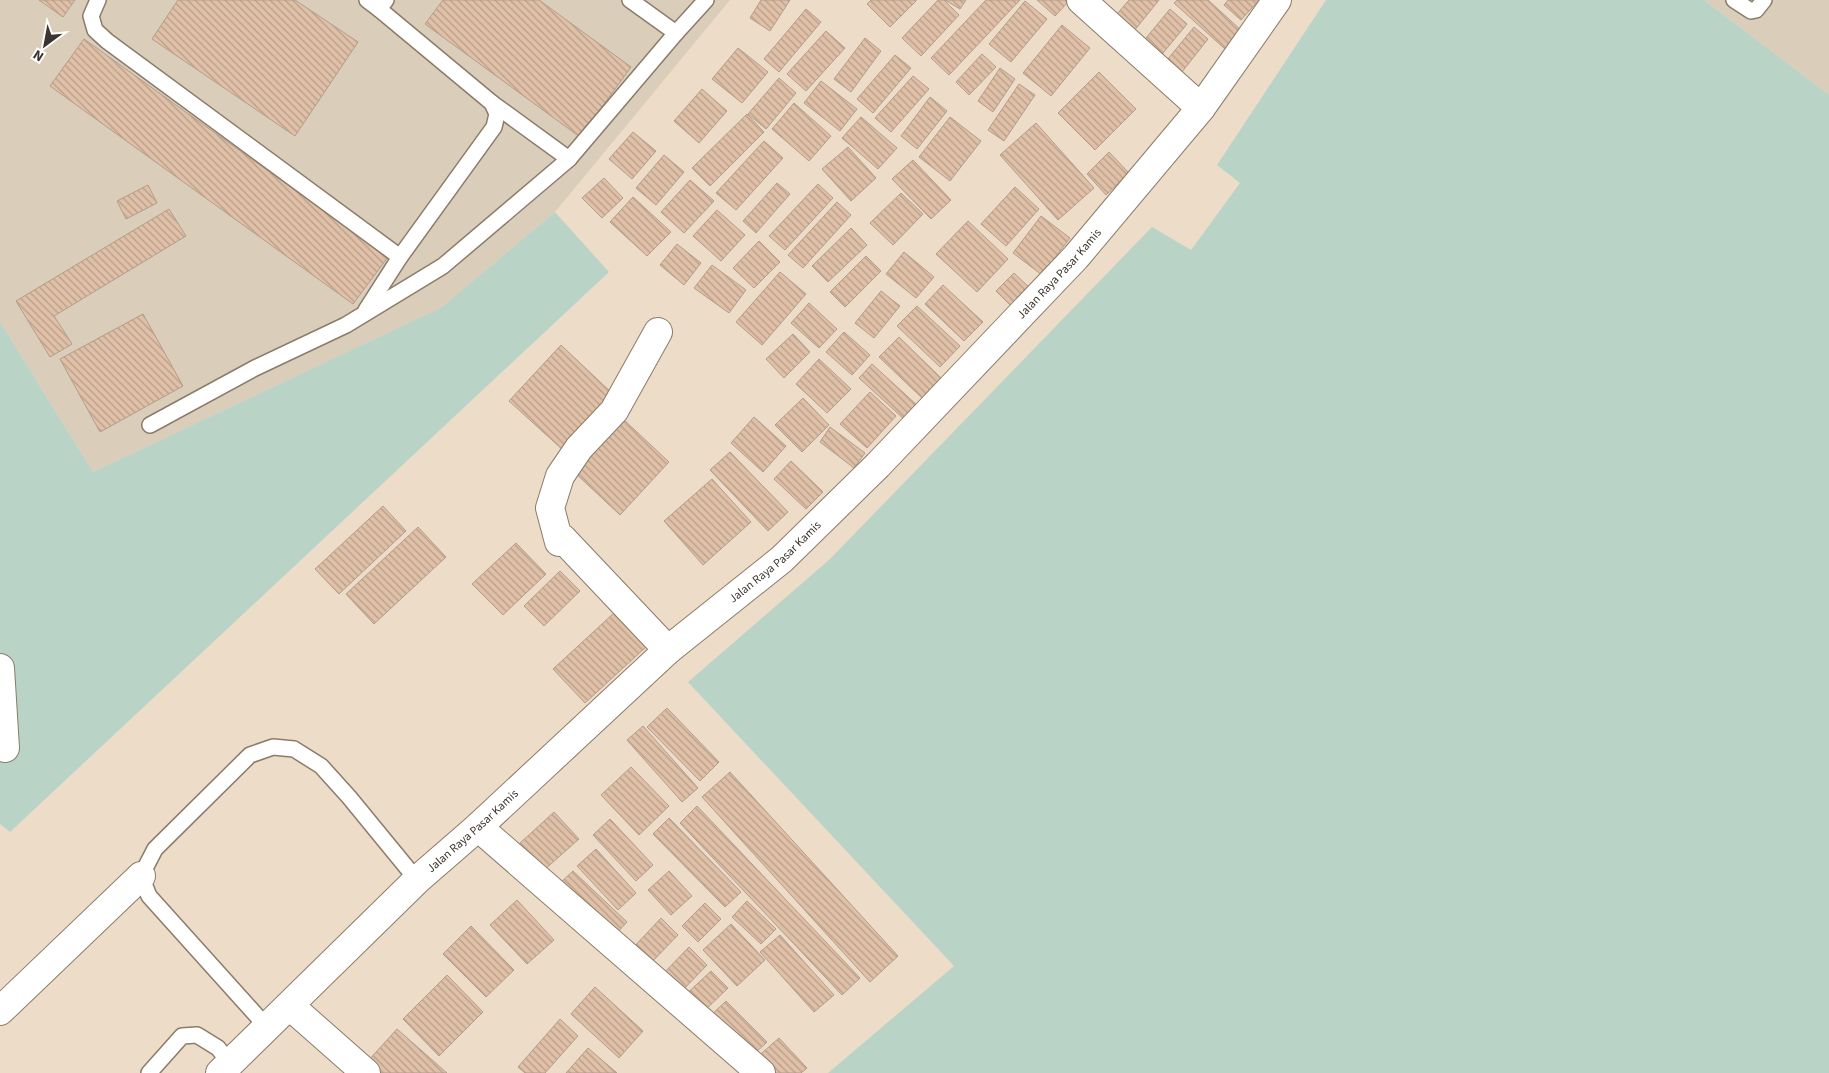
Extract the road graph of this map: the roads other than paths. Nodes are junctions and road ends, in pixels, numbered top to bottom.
1 (98, 0) edge
2 (367, 0) edge
3 (630, 0) edge
4 (706, 0) edge
5 (1080, 0) edge
6 (1277, 0) edge
7 (1734, 0) edge
8 (1764, 0) edge
9 (383, 5) edge
10 (676, 34) junction
11 (492, 102) junction
12 (1201, 108) junction
13 (569, 159) junction
14 (400, 257) junction
15 (364, 314) junction
16 (658, 332) dead end
17 (150, 424) dead end
18 (668, 650) junction
19 (0, 668) edge
20 (5, 748) dead end
21 (478, 827) junction
22 (141, 876) junction
23 (417, 880) junction
24 (290, 1006) junction
25 (0, 1011) edge
26 (266, 1026) junction
27 (225, 1067) edge
28 (149, 1073) edge
29 (366, 1073) edge
30 (761, 1073) edge

1 - 14 lane
2 - 9 lane
3 - 10 lane
4 - 10 lane
5 - 12 main road
6 - 12 main road, Jalan Raya Pasar Kamis
7 - 8 lane
9 - 11 lane
10 - 13 lane
11 - 13 lane
11 - 14 lane
12 - 18 main road, Jalan Raya Pasar Kamis
13 - 15 lane
14 - 15 lane
15 - 17 lane
16 - 18 main road
18 - 21 main road, Jalan Raya Pasar Kamis
19 - 20 main road
21 - 23 main road, Jalan Raya Pasar Kamis
21 - 30 main road
22 - 23 lane
22 - 25 main road
22 - 26 lane
23 - 24 main road, Jalan Raya Pasar Kamis
24 - 26 main road, Jalan Raya Pasar Kamis
24 - 29 main road
26 - 27 main road, Jalan Raya Pasar Kamis
27 - 28 lane

